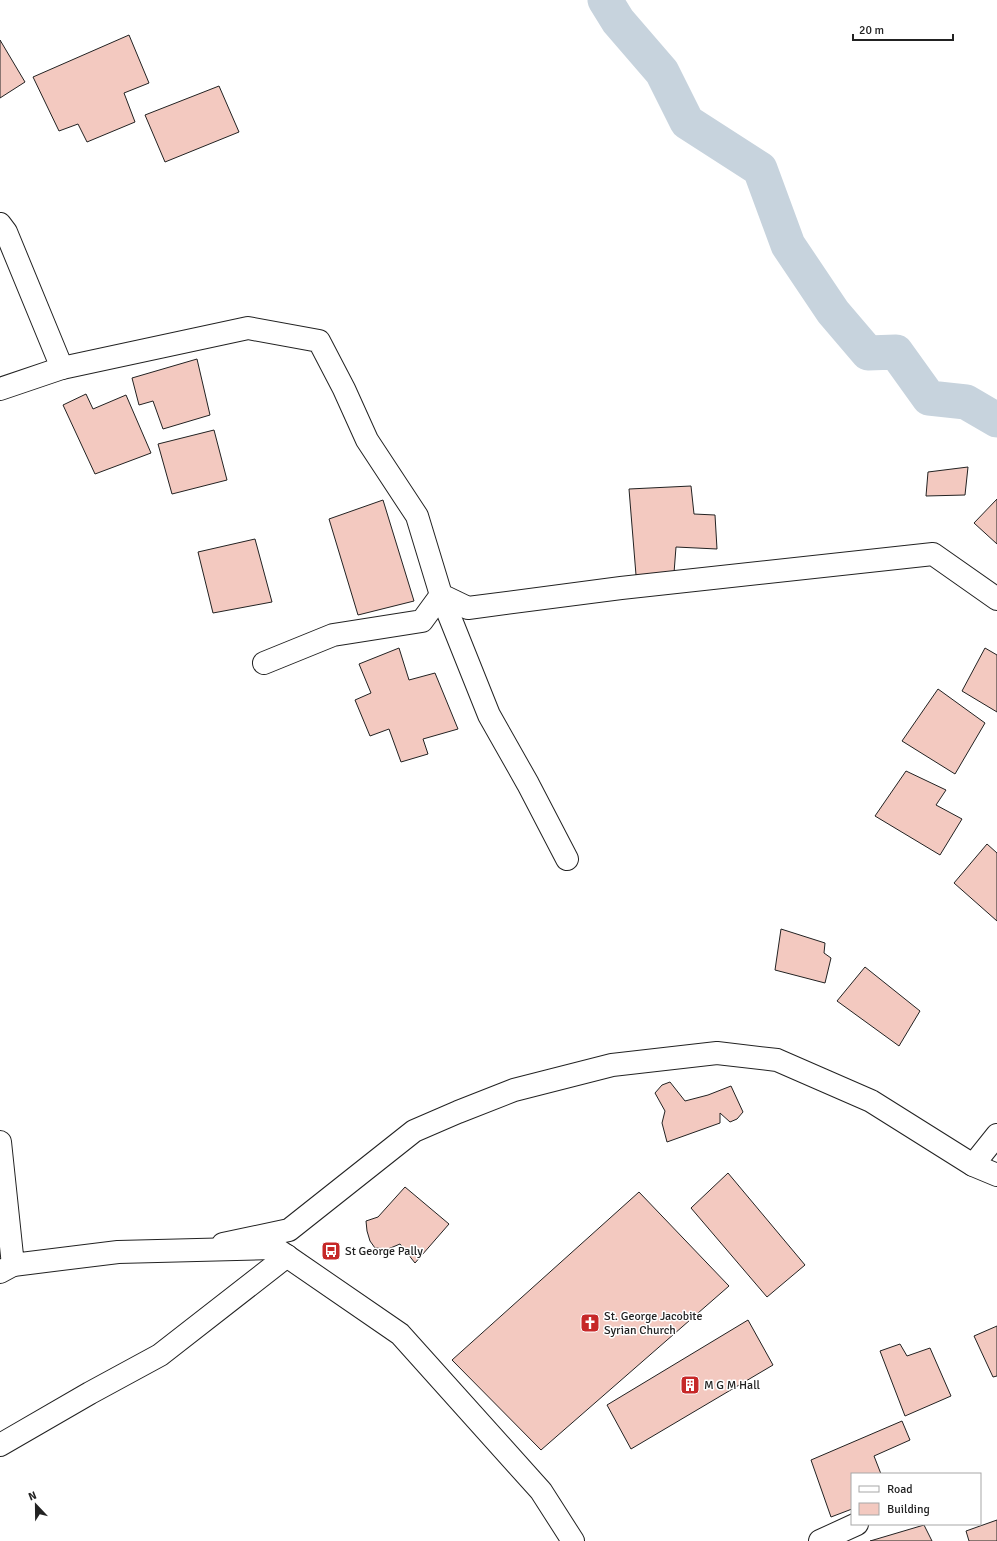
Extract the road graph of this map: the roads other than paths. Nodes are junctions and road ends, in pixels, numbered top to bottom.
1 (0, 224) edge
2 (62, 368) junction
3 (0, 389) edge
4 (441, 595) junction
5 (997, 599) edge
6 (264, 663) dead end
7 (567, 859) dead end
8 (997, 1135) edge
9 (0, 1142) edge
10 (973, 1165) junction
11 (997, 1175) edge
12 (190, 1250) junction
13 (287, 1256) junction
14 (7, 1268) edge
15 (0, 1445) edge
16 (855, 1525) edge
17 (573, 1541) edge
18 (820, 1541) edge

1 - 2 street
2 - 3 street
2 - 4 street
4 - 5 street
4 - 6 street
4 - 7 street
8 - 10 street
9 - 14 street
10 - 11 street
10 - 12 street
12 - 13 street
12 - 14 street
13 - 15 street
13 - 17 street
16 - 18 street

